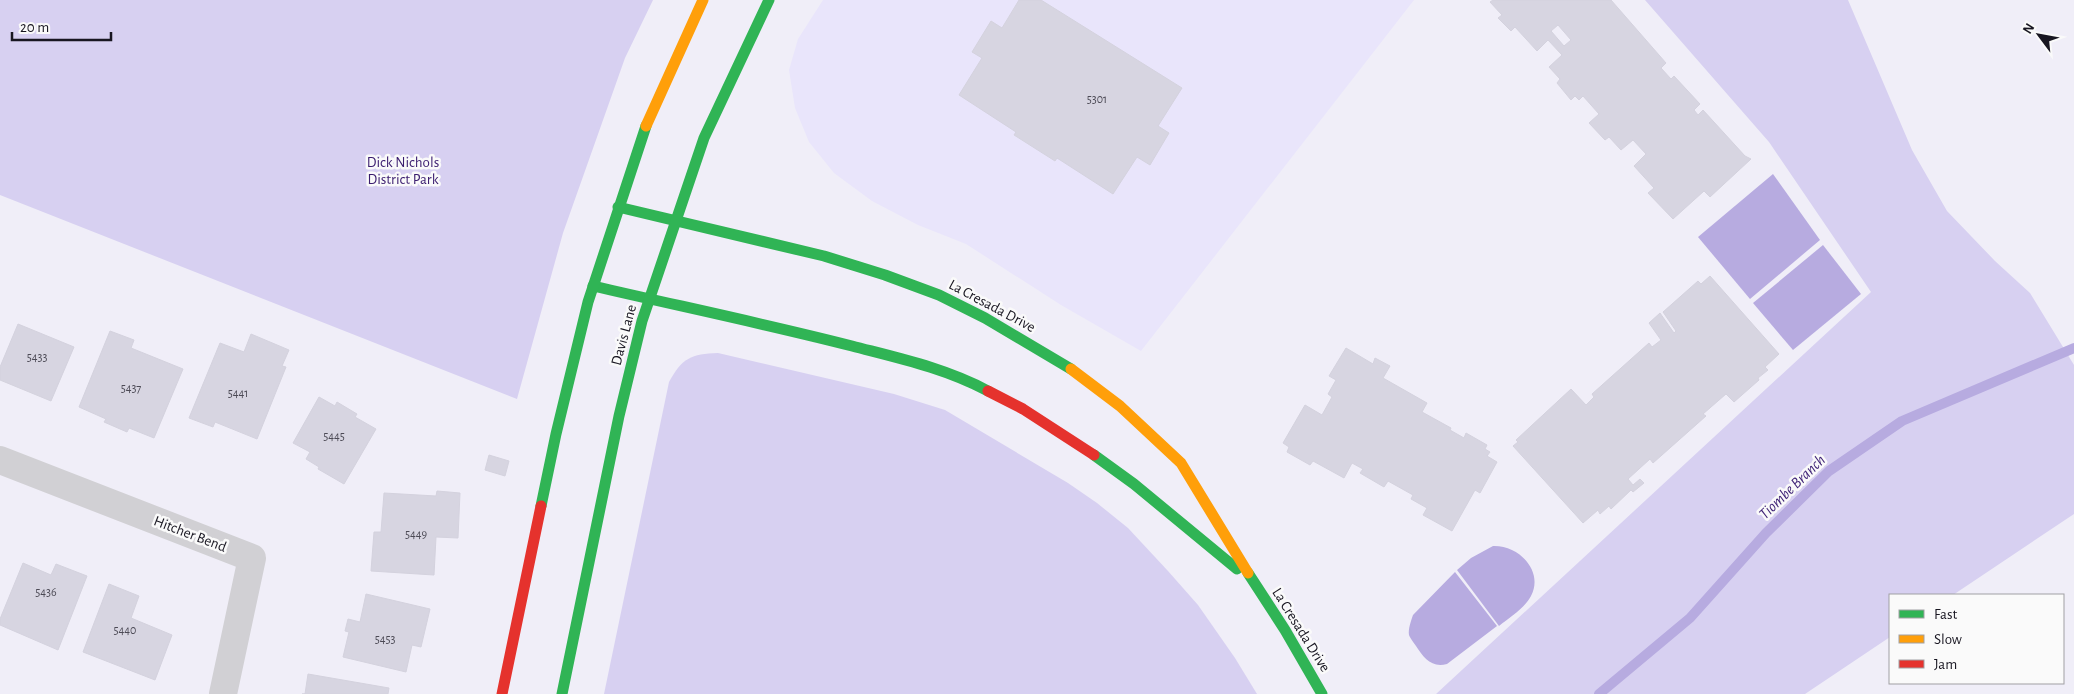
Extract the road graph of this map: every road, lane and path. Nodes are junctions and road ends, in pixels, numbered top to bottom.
1 (702, 0) edge
2 (769, 0) edge
3 (618, 207) junction
4 (676, 221) junction
5 (593, 286) junction
6 (649, 299) junction
7 (0, 460) edge
8 (1254, 583) junction
9 (223, 694) edge
10 (502, 694) edge
11 (562, 694) edge
12 (1322, 694) edge

1 - 3 street
2 - 4 street, Davis Lane
3 - 4 street, La Cresada Drive
3 - 5 street
4 - 6 street, Davis Lane
4 - 8 street, La Cresada Drive
5 - 6 street, La Cresada Drive
5 - 10 street
6 - 8 street, La Cresada Drive
6 - 11 street, Davis Lane
7 - 9 street, Hitcher Bend
8 - 12 street, La Cresada Drive

